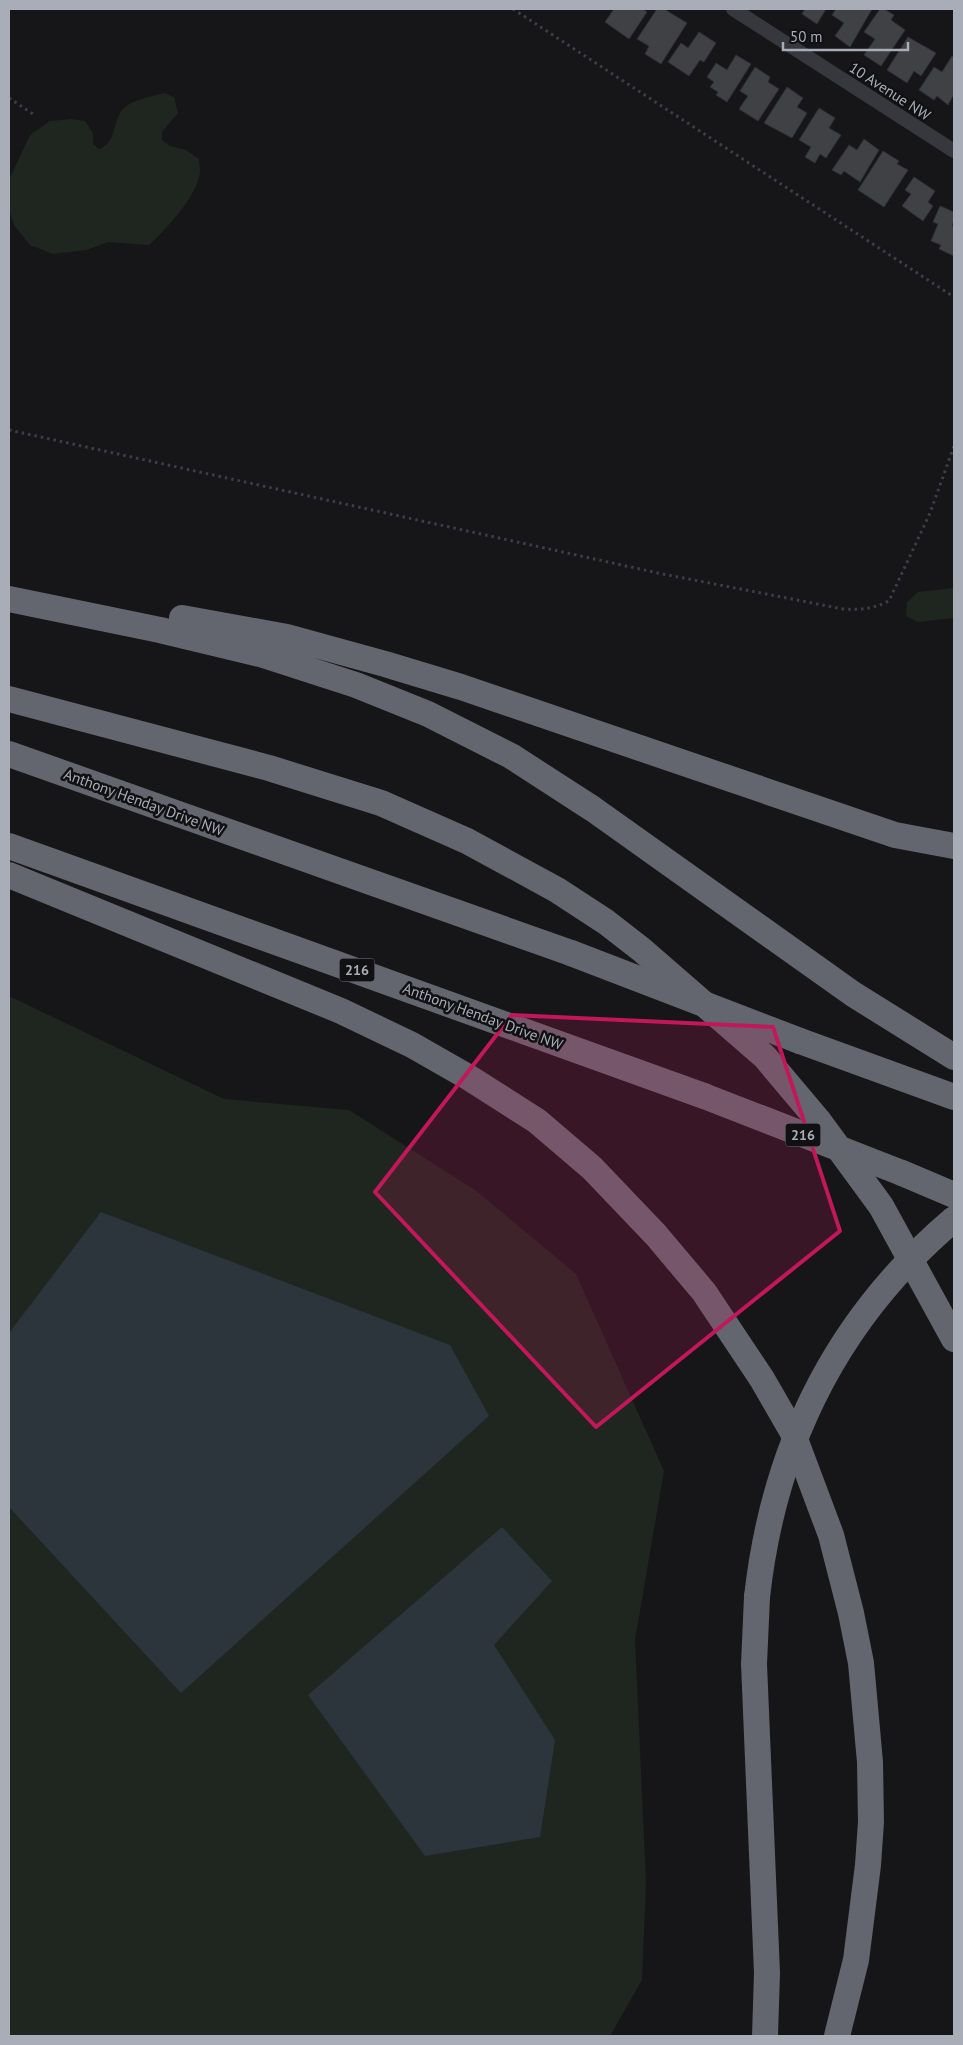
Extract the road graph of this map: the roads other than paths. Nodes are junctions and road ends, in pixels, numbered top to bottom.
1 (734, 9) edge
2 (954, 151) edge
3 (9, 586) edge
4 (9, 599) edge
5 (9, 699) edge
6 (9, 754) edge
7 (9, 846) edge
8 (954, 846) edge
9 (9, 875) edge
10 (954, 1058) edge
11 (954, 1097) edge
12 (954, 1195) edge
13 (954, 1219) edge
14 (954, 1339) edge
15 (765, 2036) edge
16 (837, 2036) edge

1 - 2 street, 10 Avenue NW
3 - 8 highway
4 - 10 highway
5 - 14 highway
6 - 11 highway, Anthony Henday Drive NW, bridge
7 - 12 highway, Anthony Henday Drive NW / 216, bridge
9 - 16 highway
13 - 15 highway, bridge

